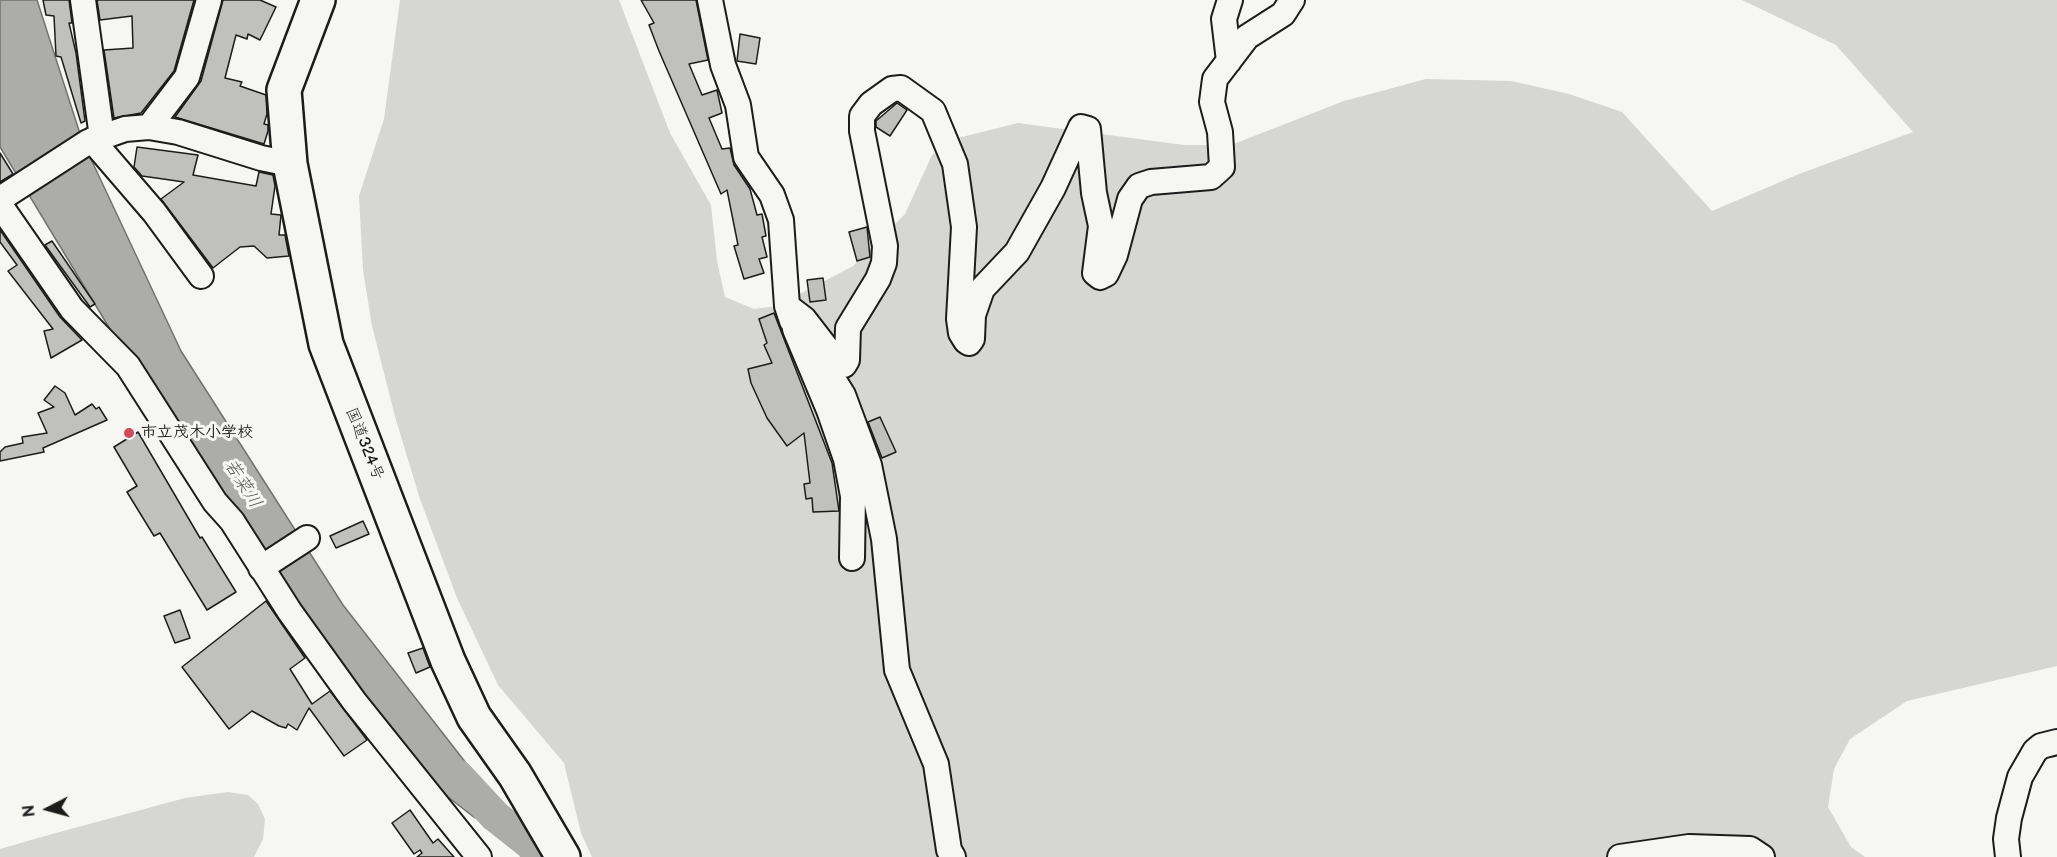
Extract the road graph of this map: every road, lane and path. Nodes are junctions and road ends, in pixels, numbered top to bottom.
1 (83, 0) edge
2 (209, 0) edge
3 (318, 0) edge
4 (710, 0) edge
5 (1230, 0) edge
6 (1292, 0) edge
7 (1229, 61) junction
8 (148, 127) junction
9 (94, 140) junction
10 (290, 164) junction
11 (0, 199) edge
12 (0, 205) edge
13 (201, 276) dead end
14 (787, 306) junction
15 (795, 329) junction
16 (307, 538) dead end
17 (852, 558) dead end
18 (264, 566) junction
19 (2057, 742) edge
20 (479, 857) edge
21 (563, 857) edge
22 (953, 857) edge
23 (1620, 857) edge
24 (1762, 857) edge
25 (2008, 857) edge

1 - 9 street
2 - 8 street
3 - 10 highway, 国道324号
4 - 14 street
5 - 7 street
6 - 7 street
7 - 14 street
8 - 9 street
8 - 10 street
9 - 11 street
9 - 13 street
10 - 21 highway, 国道324号
12 - 18 street
14 - 15 street
15 - 17 street
15 - 22 street
16 - 18 street
18 - 20 street
19 - 25 street
23 - 24 street

